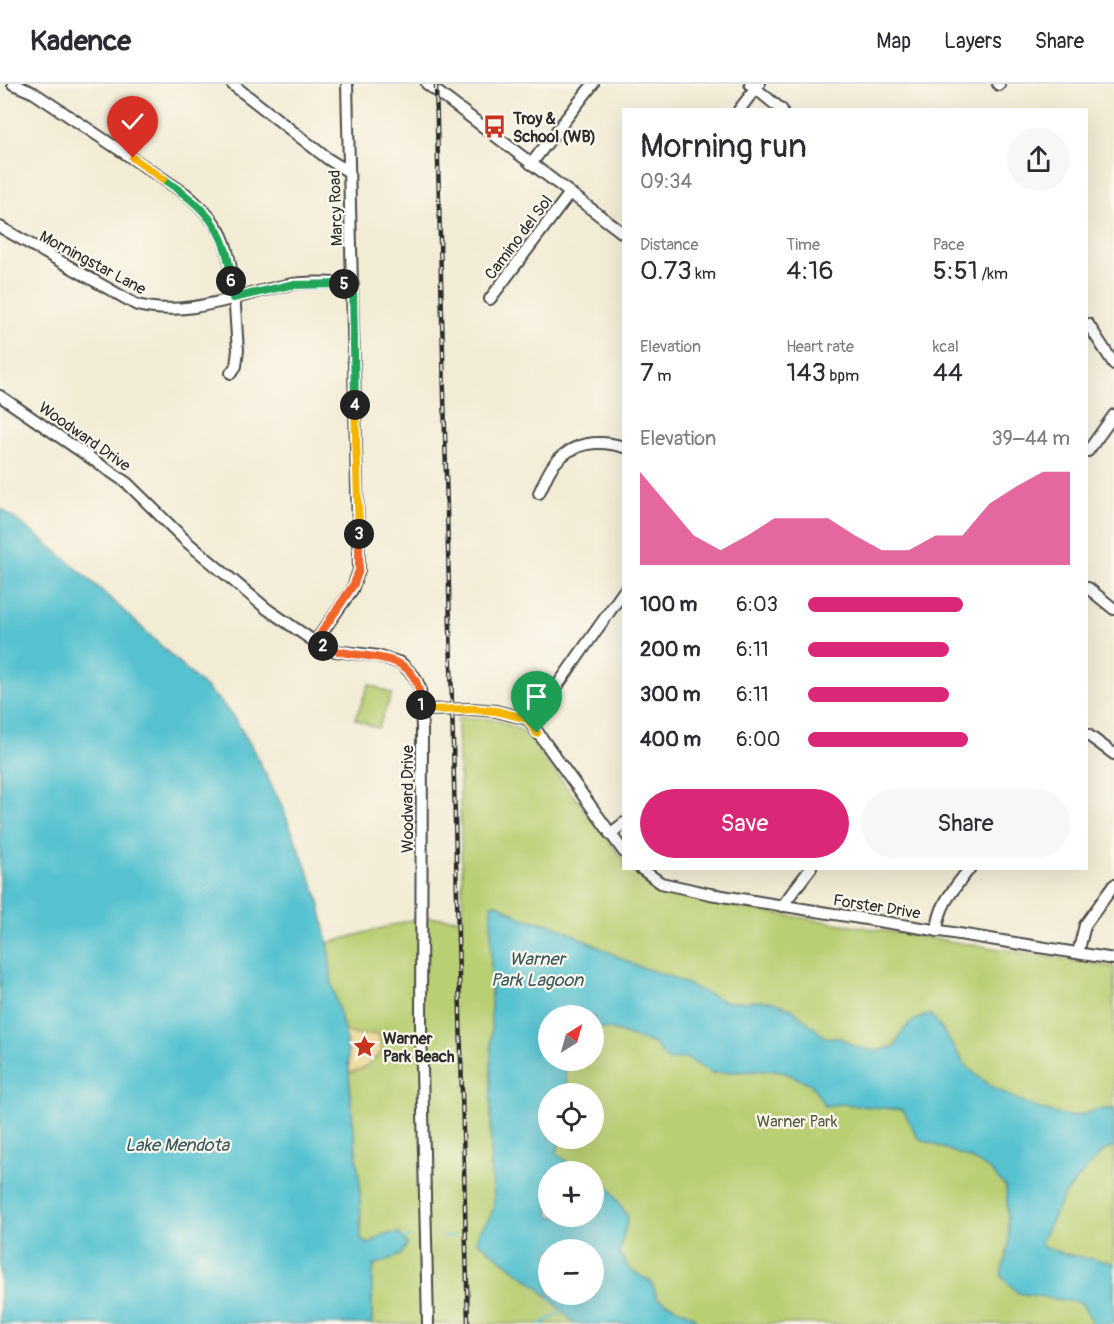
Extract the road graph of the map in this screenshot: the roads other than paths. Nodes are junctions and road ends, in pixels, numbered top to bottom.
1 (13, 84) edge
2 (232, 84) edge
3 (347, 84) edge
4 (427, 84) edge
5 (593, 84) edge
6 (755, 85) edge
7 (740, 108) edge
8 (780, 108) edge
9 (531, 164) junction
10 (349, 172) junction
11 (570, 193) junction
12 (0, 227) edge
13 (622, 232) edge
14 (353, 284) junction
15 (233, 298) junction
16 (490, 299) dead end
17 (1088, 324) edge
18 (1114, 364) edge
19 (231, 373) dead end
20 (0, 396) edge
21 (1114, 415) edge
22 (622, 446) edge
23 (1088, 451) edge
24 (539, 493) dead end
25 (1088, 590) edge
26 (622, 594) edge
27 (1114, 609) edge
28 (315, 642) junction
29 (422, 710) junction
30 (528, 719) junction
31 (1088, 735) edge
32 (1114, 754) edge
33 (622, 825) edge
34 (610, 834) junction
35 (622, 849) edge
36 (643, 870) edge
37 (809, 870) edge
38 (968, 870) edge
39 (1114, 885) edge
40 (782, 906) junction
41 (937, 931) junction
42 (1078, 953) junction
43 (1114, 959) edge
44 (428, 1324) edge

1 - 15 street
2 - 10 street
3 - 10 street, Marcy Road
4 - 9 street
5 - 9 street
6 - 7 street
6 - 8 street
9 - 11 street
10 - 14 street, Marcy Road
11 - 13 street
11 - 16 street, Camino del Sol
12 - 15 street, Morningstar Lane
14 - 15 street, Morningstar Lane
14 - 28 street, Marcy Road
15 - 19 street
17 - 18 street
20 - 28 street, Woodward Drive
21 - 23 street
22 - 24 street
25 - 27 street
26 - 30 street
28 - 29 street, Woodward Drive
29 - 30 street
29 - 44 street, Woodward Drive
30 - 34 street
31 - 32 street
33 - 34 street
34 - 35 street
36 - 40 street, Forster Drive
37 - 40 street
38 - 41 street
39 - 42 street
40 - 41 street, Forster Drive
41 - 42 street, Forster Drive
42 - 43 street, Forster Drive

